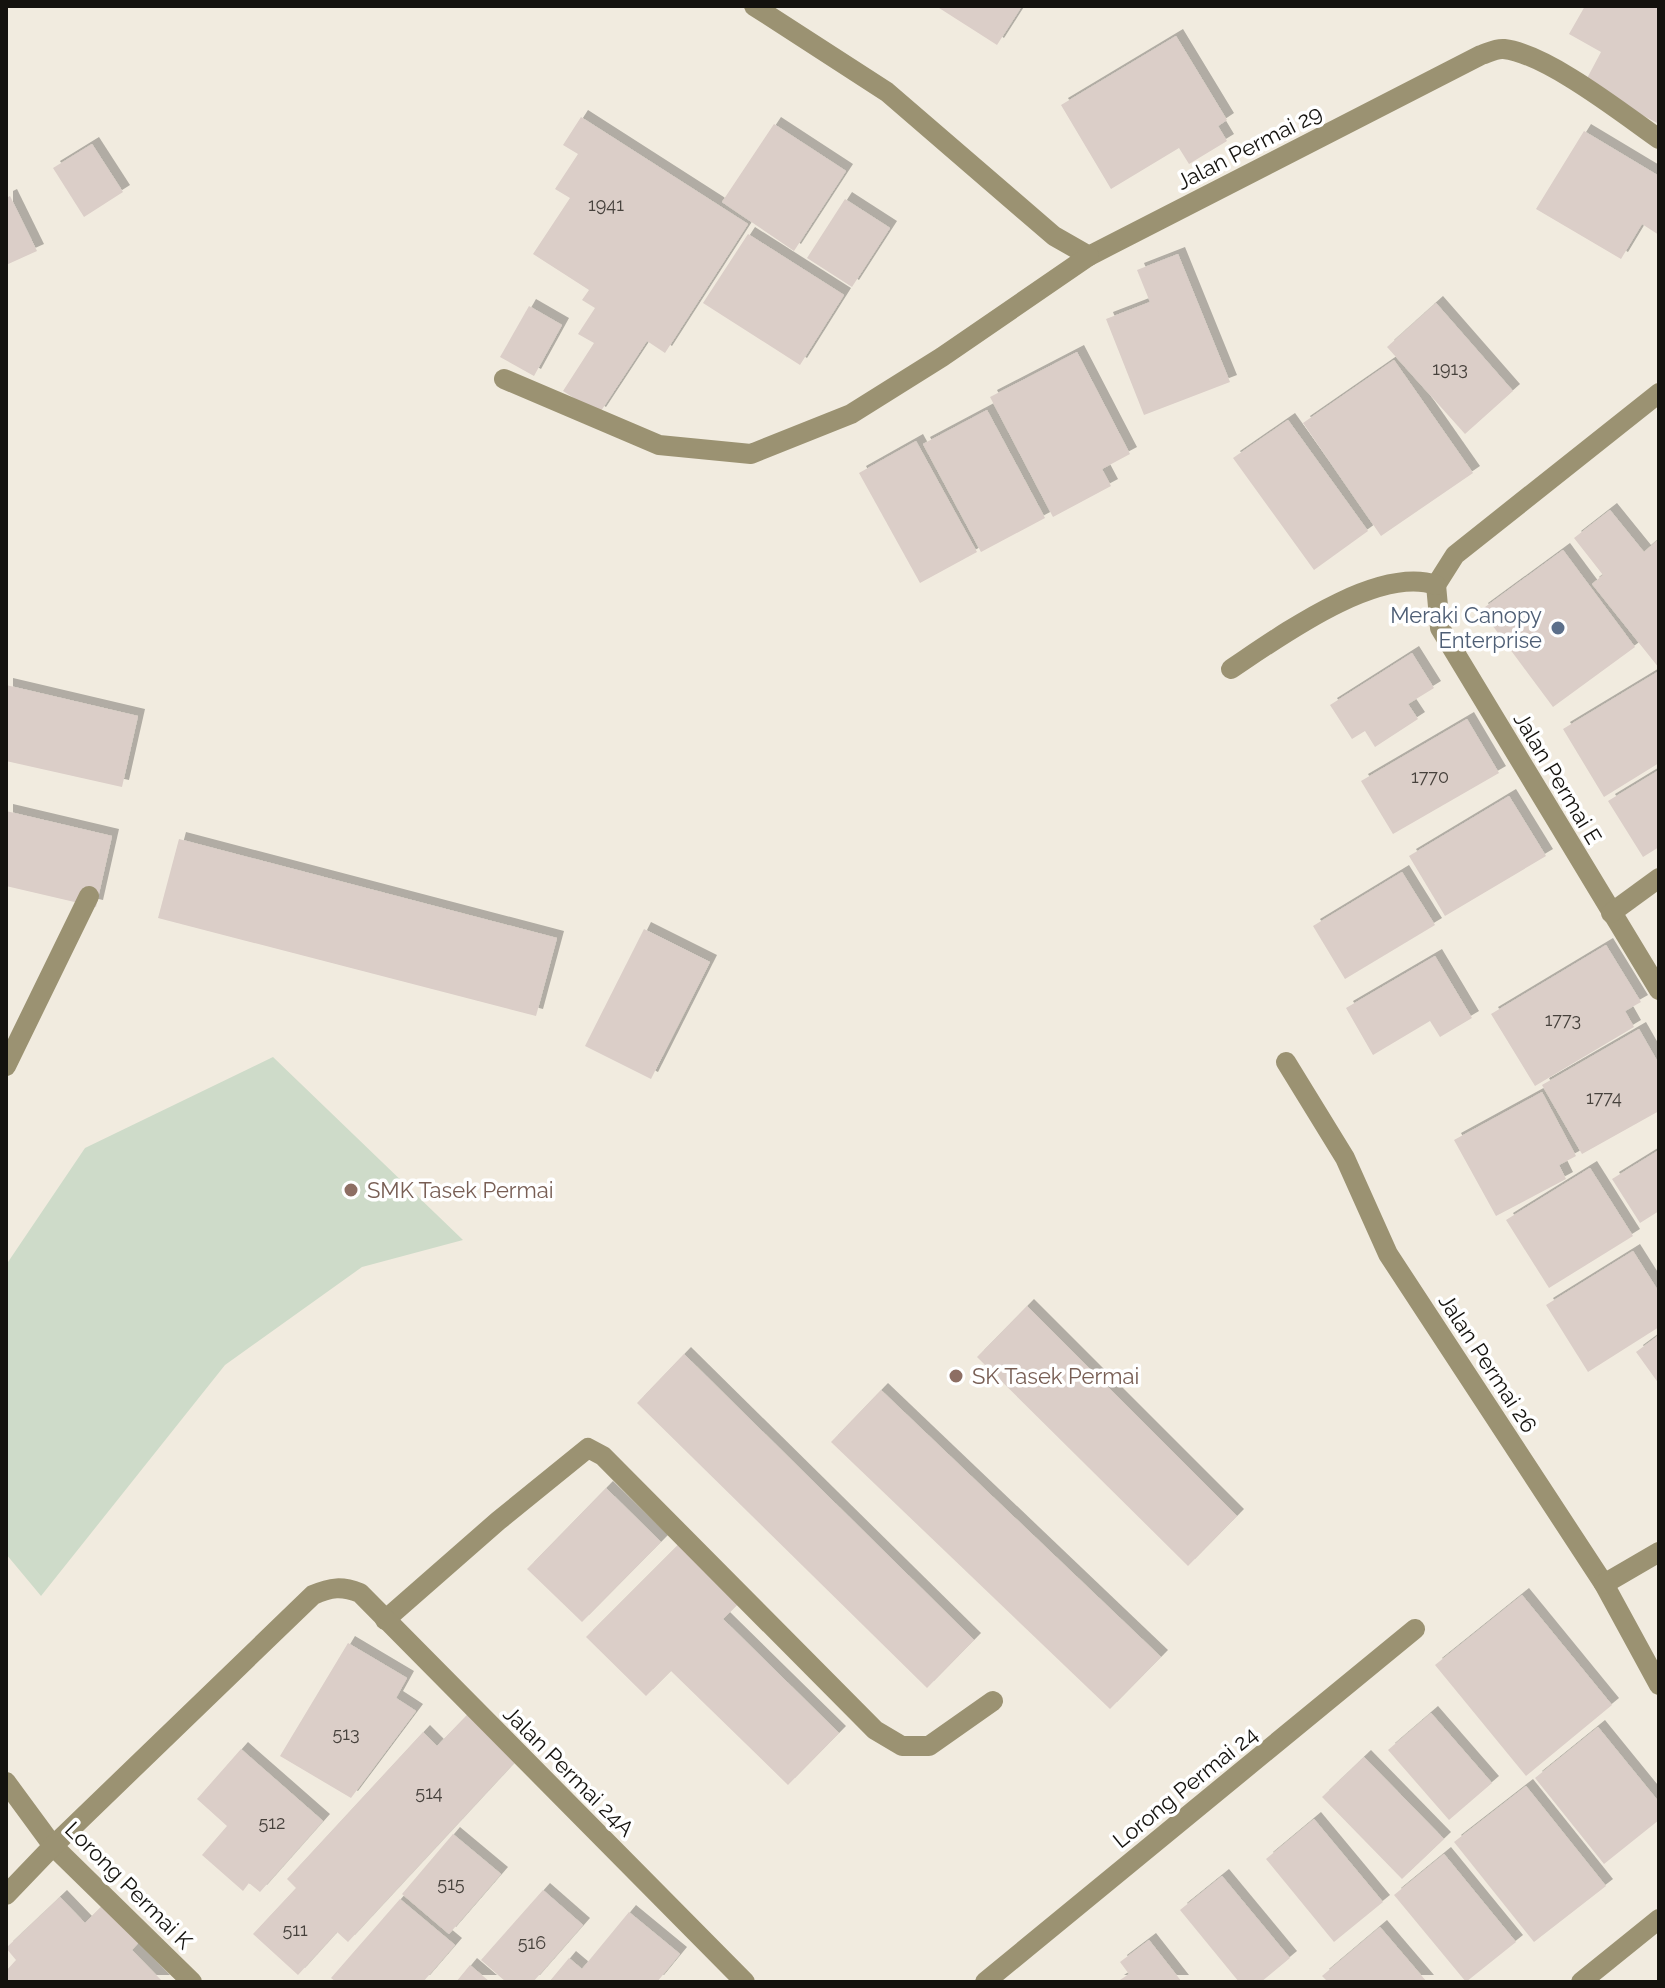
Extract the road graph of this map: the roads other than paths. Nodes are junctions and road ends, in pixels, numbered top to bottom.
1 (754, 6) edge
2 (1659, 139) edge
3 (1089, 256) junction
4 (504, 379) dead end
5 (1659, 393) edge
6 (1436, 585) junction
7 (1231, 669) dead end
8 (1659, 878) edge
9 (89, 896) dead end
10 (1611, 913) junction
11 (1659, 990) edge
12 (1286, 1062) dead end
13 (6, 1066) edge
14 (1659, 1552) edge
15 (1604, 1584) junction
16 (385, 1620) junction
17 (1415, 1629) dead end
18 (1659, 1685) edge
19 (993, 1701) dead end
20 (6, 1782) edge
21 (53, 1846) junction
22 (6, 1895) edge
23 (1659, 1919) edge
24 (192, 1982) edge
25 (745, 1982) edge
26 (985, 1982) edge
27 (1581, 1982) edge

1 - 3 street
2 - 3 street, Jalan Permai 29
3 - 4 street, Jalan Permai 29
5 - 6 street
6 - 7 street
6 - 10 street, Jalan Permai E
8 - 10 street
9 - 13 street
10 - 11 street, Jalan Permai E
12 - 15 street, Jalan Permai 26
14 - 15 street
15 - 18 street, Jalan Permai 26
16 - 19 street
16 - 21 street, Jalan Permai 24A
16 - 25 street, Jalan Permai 24A
17 - 26 street, Lorong Permai 24
20 - 21 street, Lorong Permai K
21 - 22 street
21 - 24 street, Lorong Permai K
23 - 27 street

